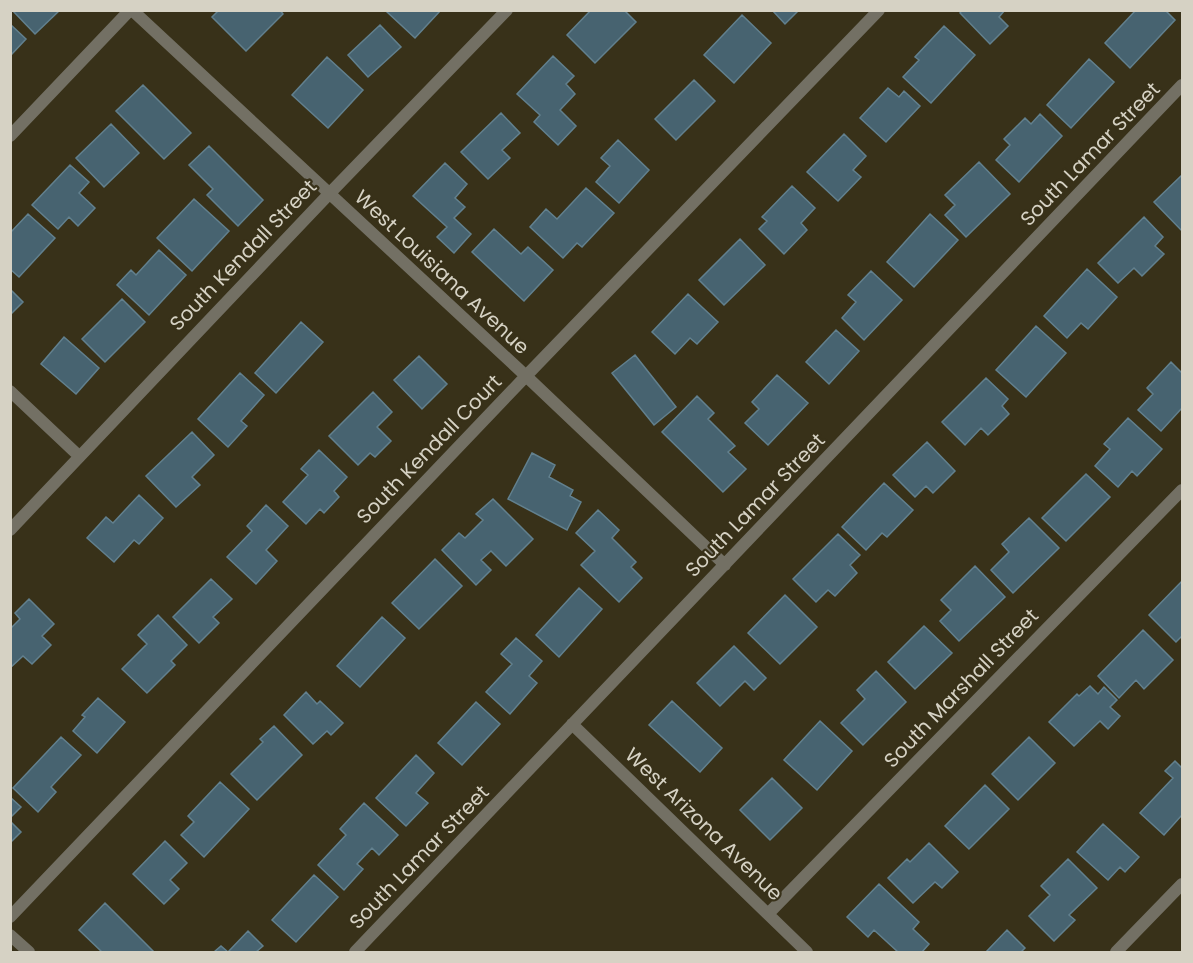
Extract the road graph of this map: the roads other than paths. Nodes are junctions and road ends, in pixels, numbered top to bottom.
1 (131, 10) edge
2 (507, 10) edge
3 (879, 10) edge
4 (1182, 85) edge
5 (10, 136) edge
6 (329, 194) junction
7 (526, 376) junction
8 (10, 391) edge
9 (79, 456) junction
10 (1182, 490) edge
11 (10, 530) edge
12 (725, 565) junction
13 (572, 724) junction
14 (1182, 884) edge
15 (768, 914) junction
16 (10, 917) edge
17 (10, 935) edge
18 (29, 952) edge
19 (355, 952) edge
20 (807, 952) edge
21 (1116, 952) edge

1 - 5 street
1 - 6 street, West Louisiana Avenue
2 - 6 street, South Kendall Street
3 - 7 street, South Kendall Court
4 - 12 street, South Lamar Street
6 - 7 street, West Louisiana Avenue
6 - 9 street, South Kendall Street
7 - 12 street, West Louisiana Avenue
7 - 16 street, South Kendall Court
8 - 9 street
9 - 11 street, South Kendall Street
10 - 15 street, South Marshall Street
12 - 13 street, South Lamar Street
13 - 15 street, West Arizona Avenue
13 - 19 street, South Lamar Street
14 - 21 street
15 - 20 street, West Arizona Avenue
17 - 18 street

